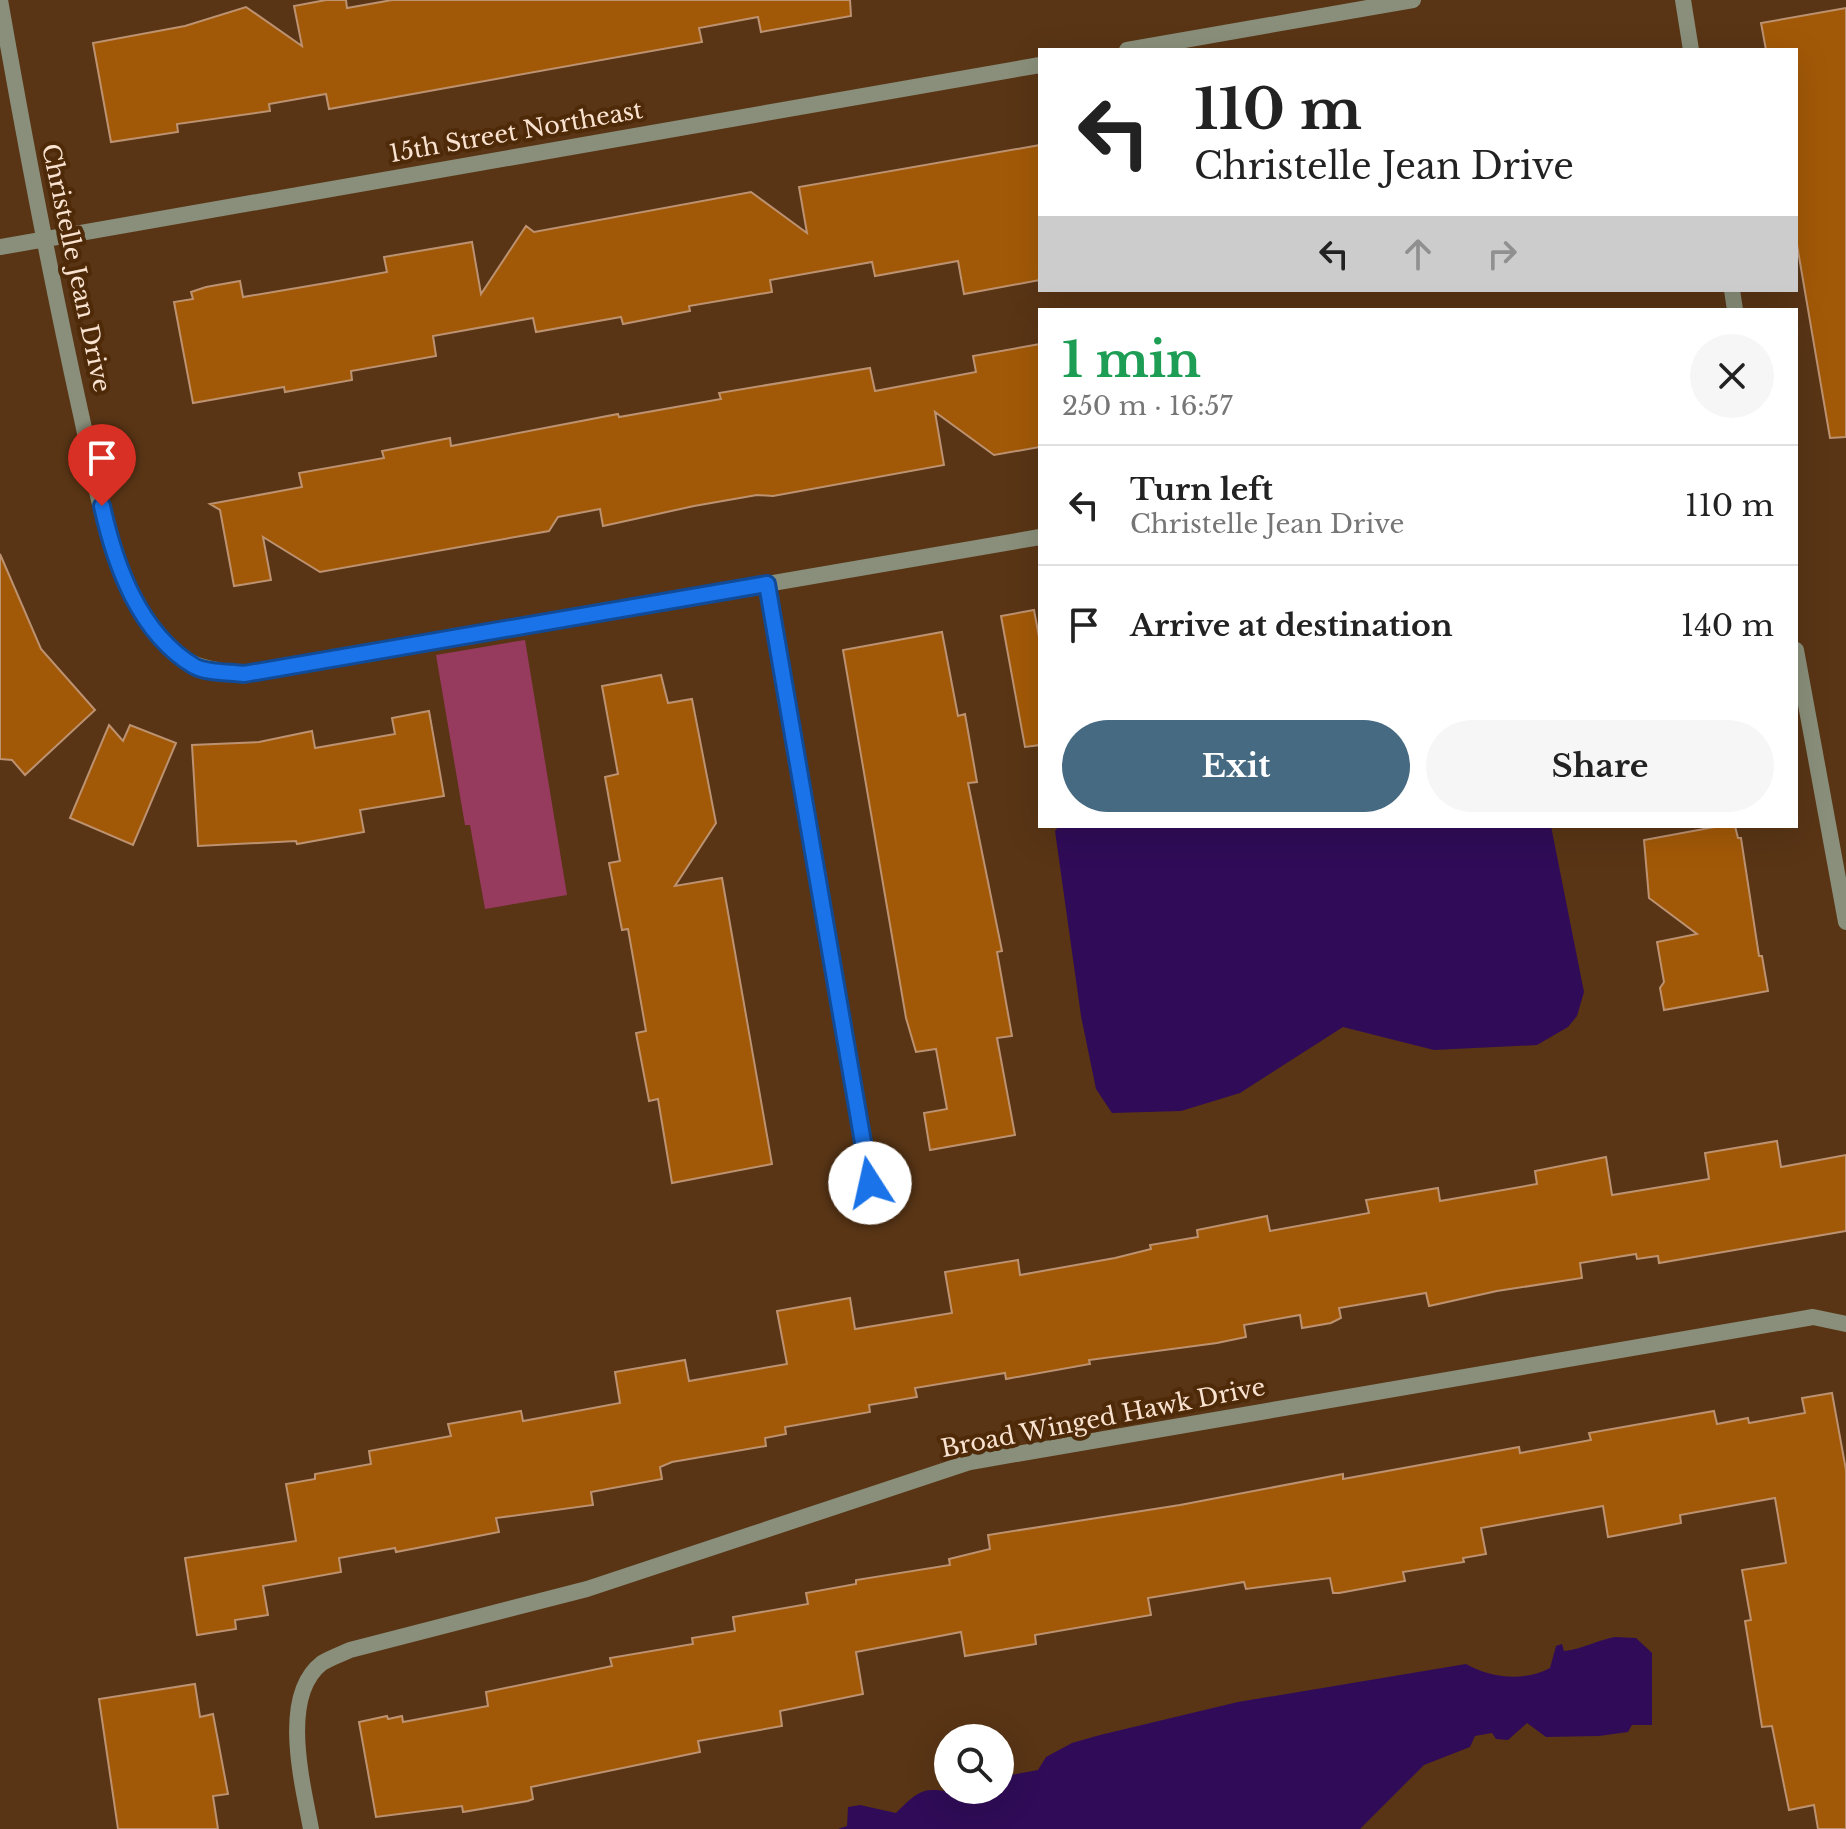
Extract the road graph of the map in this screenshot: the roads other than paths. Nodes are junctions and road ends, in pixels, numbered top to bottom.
1 (0, 0) edge
2 (1413, 0) edge
3 (1683, 0) edge
4 (1138, 48) edge
5 (1691, 48) edge
6 (1038, 65) edge
7 (42, 239) junction
8 (0, 247) edge
9 (1038, 537) edge
10 (767, 584) junction
11 (1798, 661) edge
12 (1846, 922) edge
13 (870, 1183) dead end
14 (1846, 1324) edge
15 (311, 1829) edge

1 - 7 street, Christelle Jean Drive
2 - 4 street
3 - 5 street
6 - 7 street, 15th Street Northeast
7 - 8 street, 15th Street Northeast
7 - 10 street, Christelle Jean Drive
9 - 10 street, Christelle Jean Drive
10 - 13 street
11 - 12 street
14 - 15 street, Broad Winged Hawk Drive

